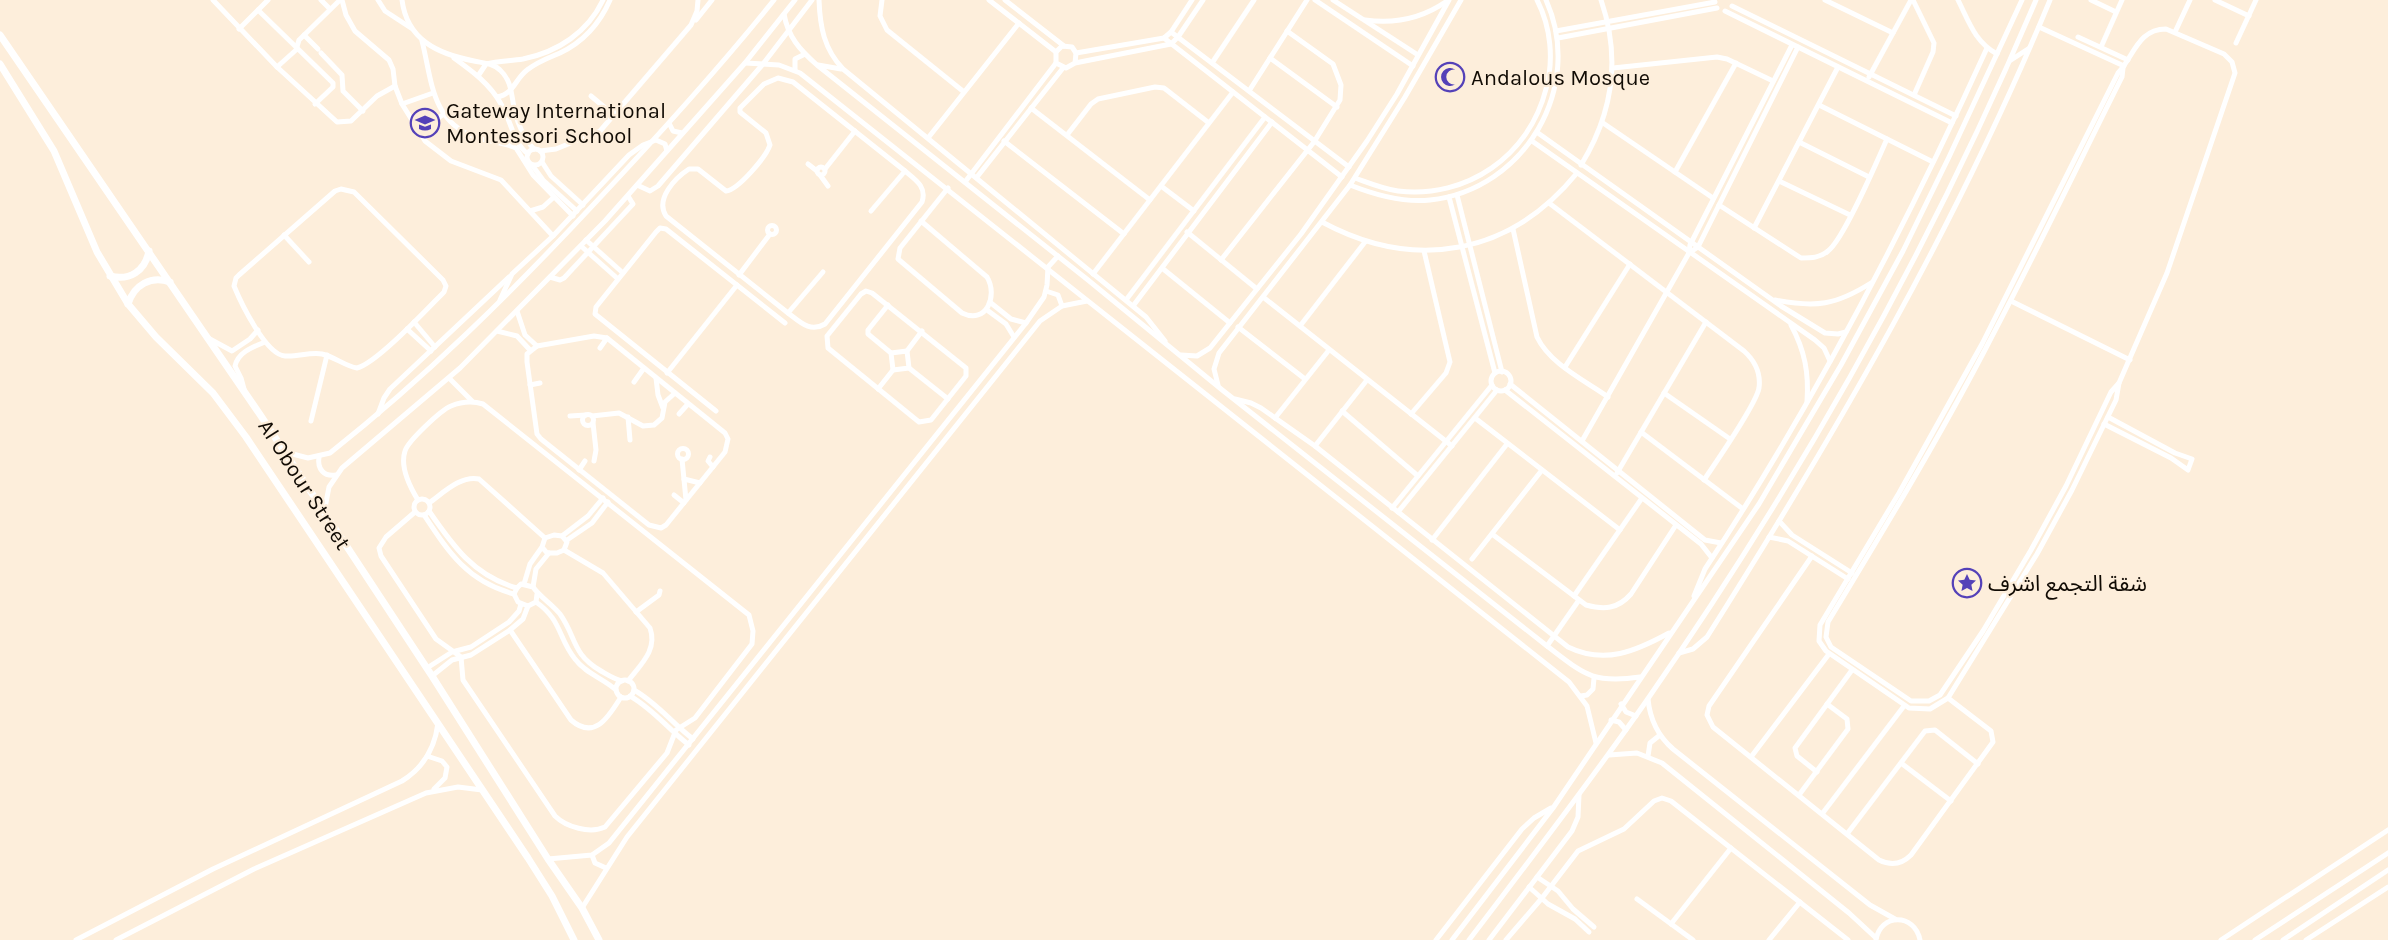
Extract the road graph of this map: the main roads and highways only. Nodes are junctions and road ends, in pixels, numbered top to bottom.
1 (0, 35) edge
2 (0, 64) edge
3 (149, 251) junction
4 (110, 276) junction
5 (170, 282) junction
6 (128, 304) junction
7 (574, 940) edge
8 (599, 940) edge

1 - 3 main road, Al Obour Street
2 - 4 main road, Al Obour Street
3 - 4 main road
3 - 5 main road, Al Obour Street
4 - 6 main road, Al Obour Street
5 - 6 main road
5 - 8 main road, Al Obour Street
6 - 7 main road, Al Obour Street

